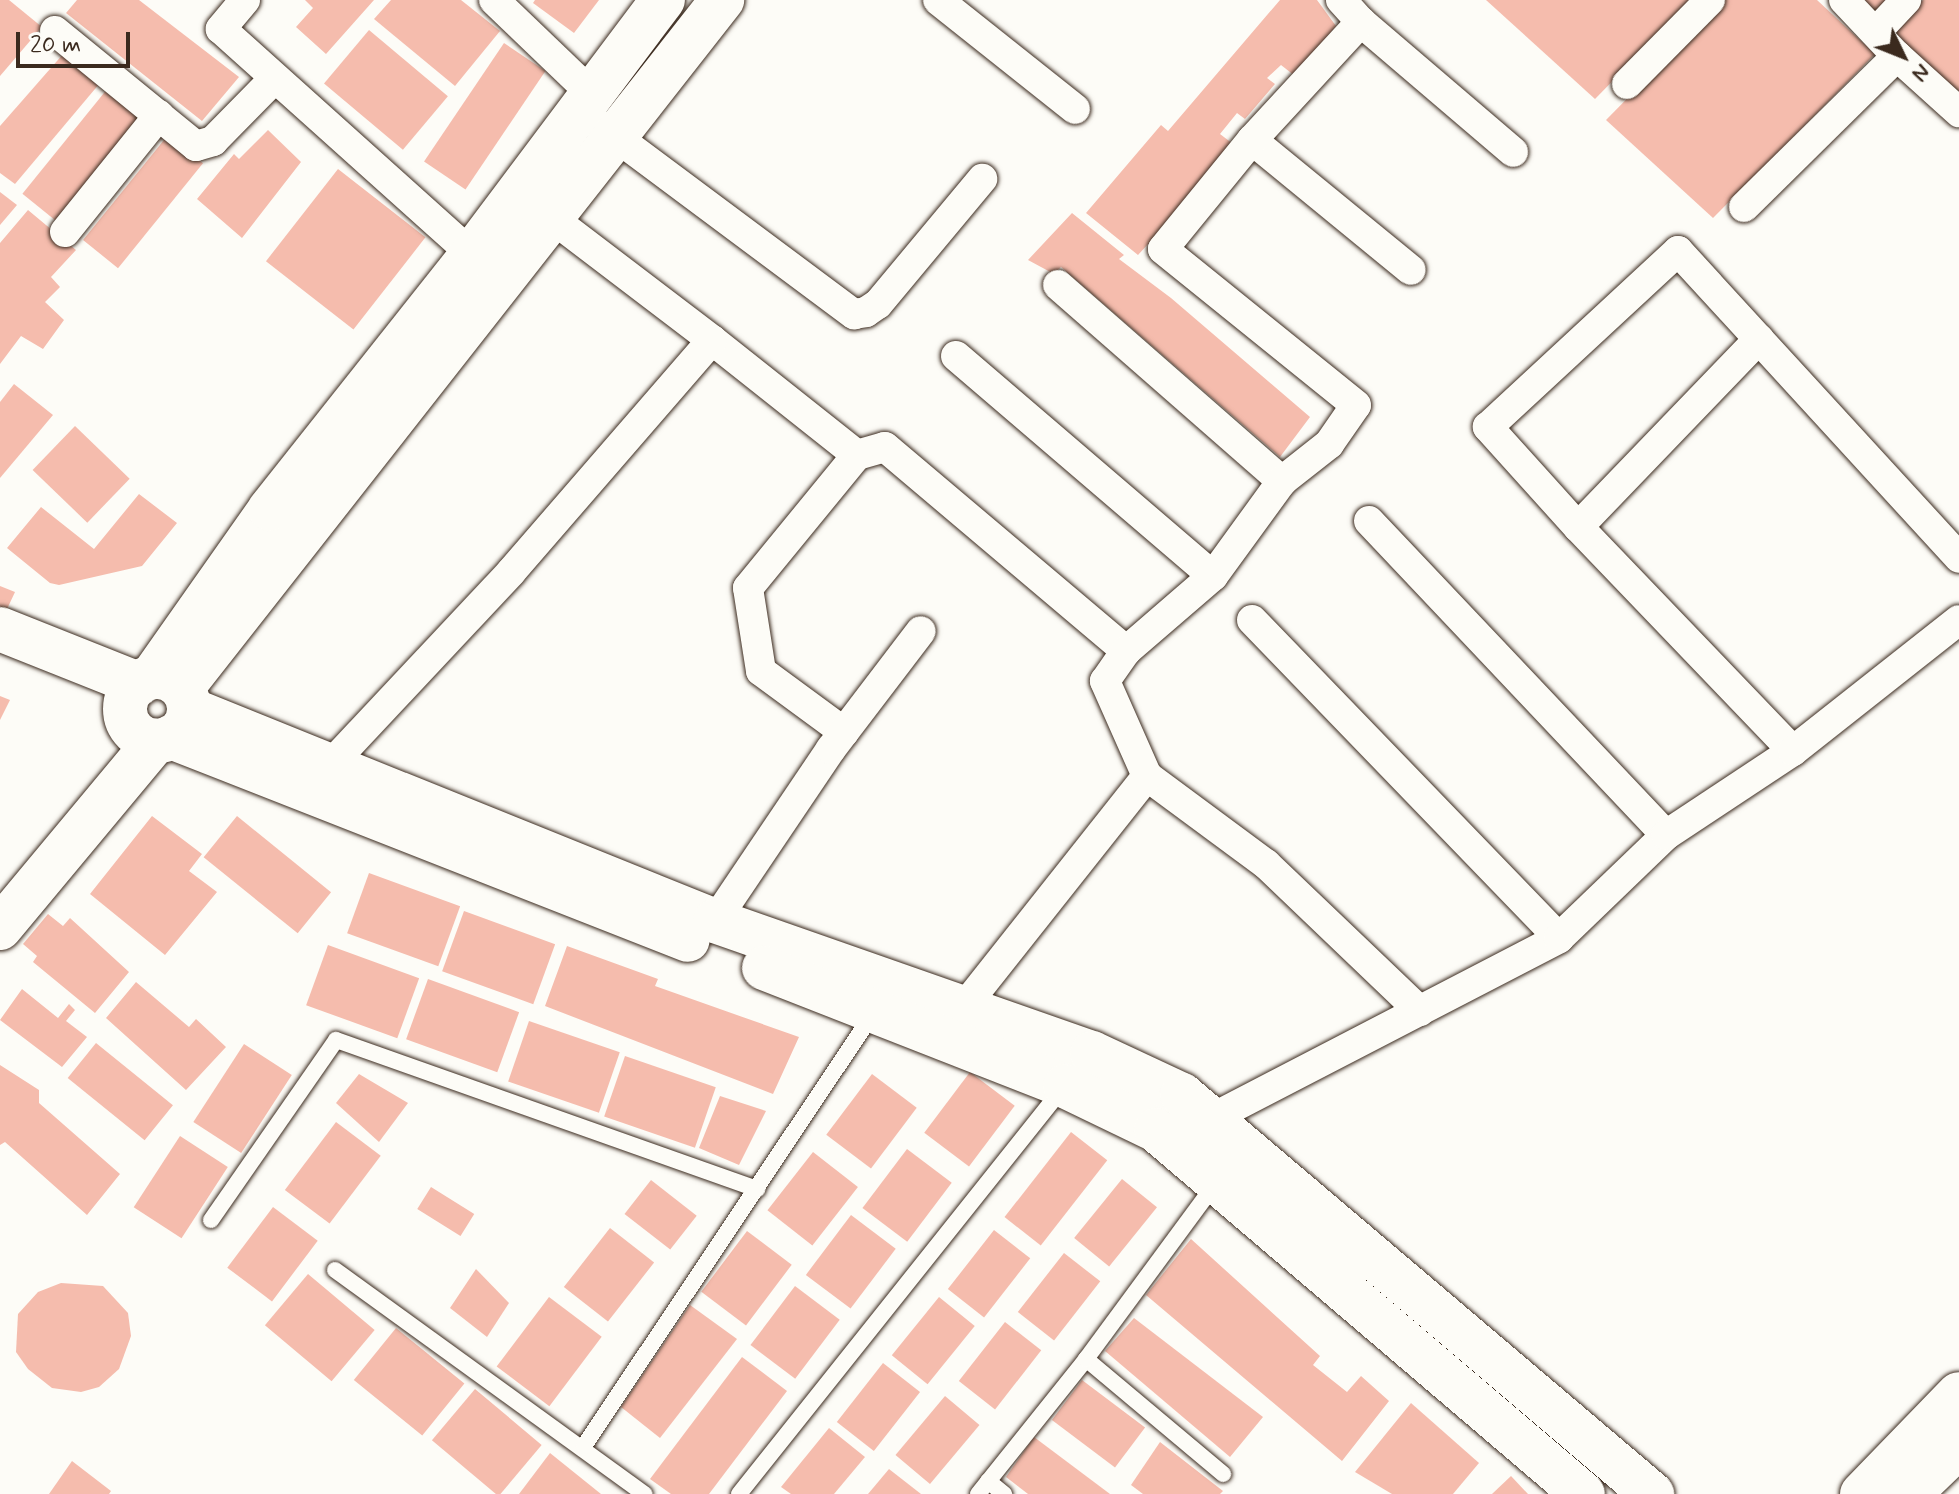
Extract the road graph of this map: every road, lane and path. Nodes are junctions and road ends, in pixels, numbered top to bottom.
1 (245, 0) edge
2 (494, 0) edge
3 (663, 0) edge
4 (722, 0) edge
5 (938, 0) edge
6 (1710, 0) edge
7 (1844, 0) edge
8 (1906, 0) edge
9 (1351, 11) edge
10 (55, 31) dead end
11 (1876, 32) junction
12 (1897, 56) junction
13 (275, 78) junction
14 (1627, 84) dead end
15 (585, 100) junction
16 (1075, 109) dead end
17 (1959, 112) edge
18 (159, 115) junction
19 (615, 138) junction
20 (1252, 140) junction
21 (1513, 152) dead end
22 (982, 179) dead end
23 (1744, 207) dead end
24 (552, 218) junction
25 (65, 232) dead end
26 (472, 254) junction
27 (1411, 270) dead end
28 (1058, 285) dead end
29 (1759, 339) junction
30 (712, 340) junction
31 (956, 356) dead end
32 (857, 455) junction
33 (1282, 481) junction
34 (1369, 521) dead end
35 (1578, 527) junction
36 (1959, 558) edge
37 (1213, 576) junction
38 (1252, 620) dead end
39 (1959, 620) edge
40 (0, 629) edge
41 (921, 631) dead end
42 (1126, 651) junction
43 (0, 660) edge
44 (156, 709) junction
45 (844, 732) junction
46 (1793, 751) junction
47 (331, 764) junction
48 (1147, 776) junction
49 (1666, 835) junction
50 (0, 884) edge
51 (715, 921) junction
52 (0, 928) edge
53 (1559, 938) junction
54 (885, 995) junction
55 (964, 1007) junction
56 (1420, 1011) junction
57 (1065, 1086) junction
58 (1210, 1117) junction
59 (1170, 1142) junction
60 (1217, 1181) junction
61 (757, 1189) junction
62 (211, 1220) dead end
63 (335, 1270) dead end
64 (1086, 1359) junction
65 (1959, 1394) edge
66 (584, 1446) junction
67 (1959, 1446) edge
68 (1223, 1474) dead end
69 (983, 1488) edge
70 (645, 1494) edge
71 (739, 1494) edge
72 (1004, 1494) edge
73 (1583, 1494) edge
74 (1652, 1494) edge
75 (1862, 1494) edge
76 (1909, 1494) edge

1 - 13 street
2 - 15 street
3 - 15 street
4 - 19 street
5 - 16 street
6 - 14 street
7 - 11 street
8 - 11 street
9 - 20 street
9 - 21 street
10 - 18 street
11 - 12 street
12 - 17 street
12 - 23 street
13 - 18 street
13 - 26 street
15 - 19 street
15 - 26 street
18 - 25 street
19 - 22 street
19 - 24 street
20 - 27 street
20 - 33 street
24 - 30 street
24 - 44 street
26 - 44 street
28 - 33 street
29 - 35 street
29 - 35 street
29 - 36 street
30 - 32 street
30 - 47 street
31 - 37 street
32 - 42 street
32 - 45 street
33 - 37 street
34 - 49 street
35 - 46 street
37 - 42 street
38 - 53 street
39 - 46 street
40 - 44 street
41 - 45 street
42 - 48 street
43 - 44 street
44 - 47 street
44 - 50 street
44 - 52 street
44 - 54 street
45 - 51 street
46 - 49 street
47 - 51 street
48 - 55 street
48 - 56 street
49 - 53 street
51 - 54 street
53 - 56 street
54 - 55 street
54 - 57 street
54 - 61 lane
55 - 58 street
56 - 58 street
57 - 59 street
57 - 71 lane
58 - 59 street
58 - 74 street
59 - 60 street
60 - 64 lane
60 - 73 street
61 - 62 lane
61 - 66 lane
63 - 66 lane
64 - 68 lane
64 - 69 lane
65 - 75 street
66 - 70 lane
67 - 76 street
69 - 72 lane

